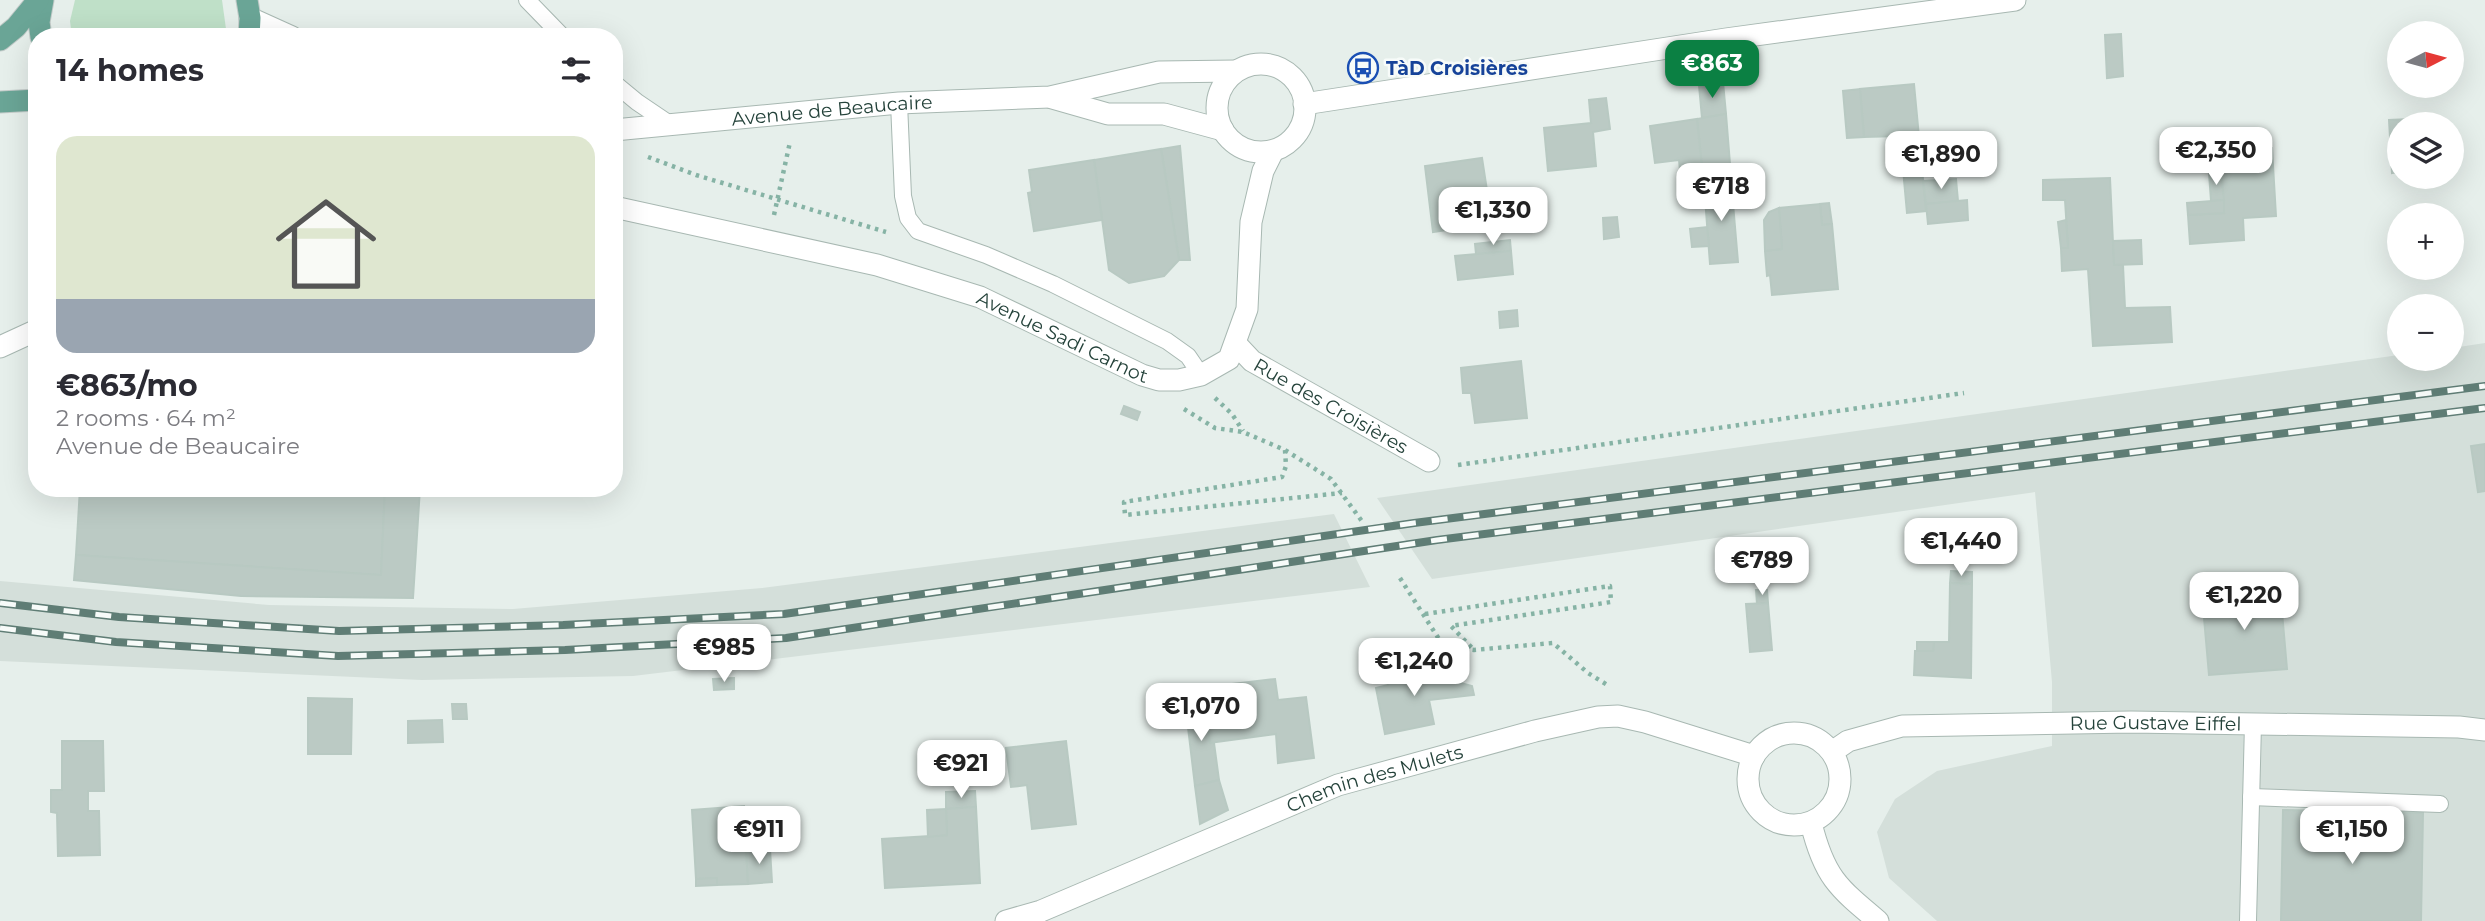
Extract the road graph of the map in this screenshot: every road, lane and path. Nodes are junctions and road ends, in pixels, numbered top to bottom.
1 (40, 0) edge
2 (527, 0) edge
3 (2015, 0) edge
4 (249, 18) edge
5 (40, 28) edge
6 (272, 28) edge
7 (554, 28) edge
8 (0, 40) edge
9 (1236, 71) junction
10 (623, 90) edge
11 (1050, 97) junction
12 (28, 100) edge
13 (0, 102) edge
14 (899, 103) junction
15 (1304, 104) junction
16 (797, 112) junction
17 (671, 125) junction
18 (623, 129) edge
19 (1223, 130) junction
20 (1273, 151) junction
21 (638, 153) dead end
22 (778, 198) junction
23 (623, 209) edge
24 (918, 231) junction
25 (769, 240) junction
26 (28, 334) edge
27 (1236, 344) junction
28 (0, 347) edge
29 (1201, 375) junction
30 (1159, 380) junction
31 (1964, 393) dead end
32 (1243, 432) junction
33 (1285, 450) junction
34 (1429, 461) joint
35 (1342, 493) junction
36 (1364, 524) dead end
37 (1401, 578) dead end
38 (1425, 614) junction
39 (1474, 650) junction
40 (1617, 694) dead end
41 (2253, 724) junction
42 (2485, 730) edge
43 (1832, 752) junction
44 (1754, 756) junction
45 (2251, 797) junction
46 (2440, 804) dead end
47 (1811, 823) junction
48 (1042, 916) edge
49 (1006, 921) edge
50 (1878, 921) edge
51 (2248, 921) edge

1 - 5 main road
1 - 8 main road
2 - 7 lane
3 - 15 street
4 - 6 street
9 - 11 street, Avenue de Beaucaire
9 - 15 street
9 - 19 street
10 - 17 lane
11 - 14 street, Avenue de Beaucaire
11 - 19 street, Avenue de Beaucaire
12 - 13 main road
14 - 16 street, Avenue de Beaucaire
14 - 24 lane
15 - 20 street
16 - 17 street, Avenue de Beaucaire
16 - 22 path
17 - 18 street, Avenue de Beaucaire
19 - 20 street
20 - 27 street
21 - 22 path
22 - 24 path
22 - 25 path
23 - 25 street, Avenue Sadi Carnot
24 - 29 lane, Avenue Sadi Carnot
25 - 30 street, Avenue Sadi Carnot
26 - 28 street
27 - 29 street
27 - 34 street, Rue des Croisières
29 - 30 street, Avenue Sadi Carnot
29 - 32 path
30 - 32 path
31 - 34 path
32 - 33 path
33 - 35 path
33 - 35 path
35 - 36 path
37 - 38 path
38 - 39 path
38 - 39 path
39 - 40 path
41 - 42 street, Rue Gustave Eiffel
41 - 43 street, Rue Gustave Eiffel
41 - 45 lane
43 - 44 street
43 - 47 street
44 - 47 street
44 - 48 street, Chemin des Mulets
45 - 46 lane
45 - 51 lane
47 - 50 street
48 - 49 street, Chemin des Mulets

